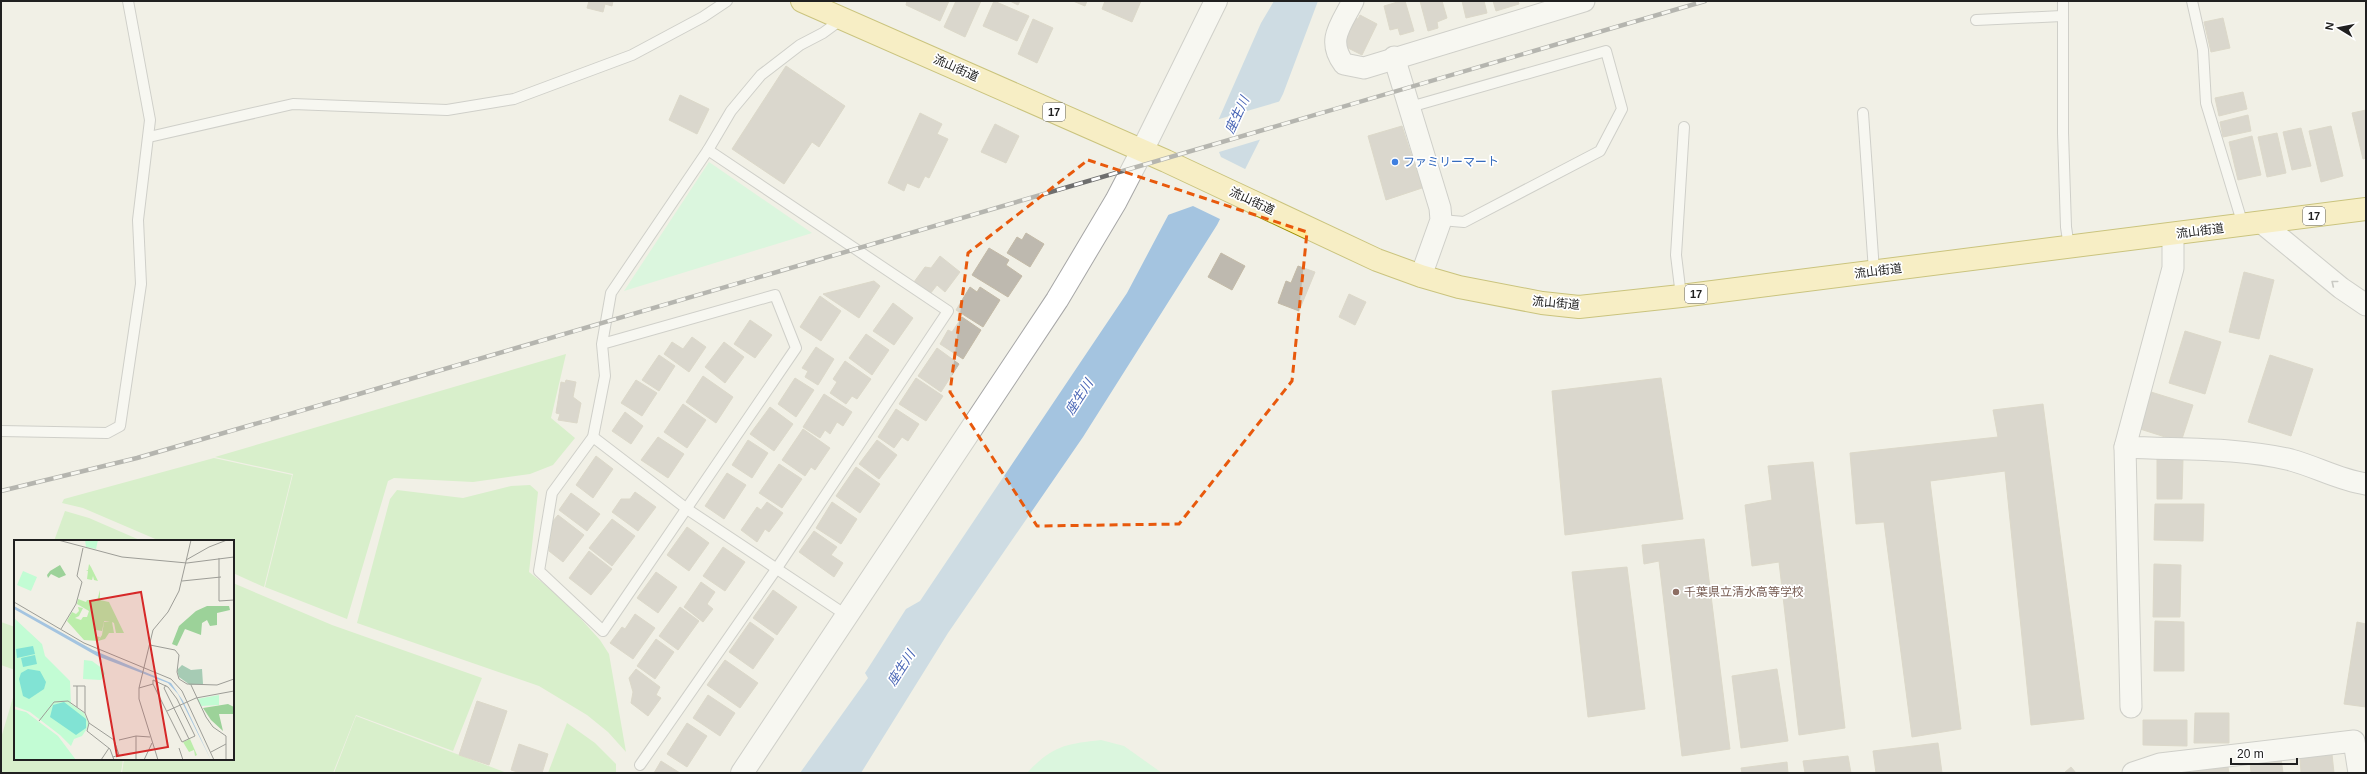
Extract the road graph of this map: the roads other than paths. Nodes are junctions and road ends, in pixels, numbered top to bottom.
1 (128, 1) edge
2 (727, 1) edge
3 (1216, 1) edge
4 (1353, 1) edge
5 (1584, 1) edge
6 (2063, 1) edge
7 (2192, 1) edge
8 (808, 2) edge
9 (2062, 16) junction
10 (843, 18) junction
11 (1976, 20) dead end
12 (1394, 57) junction
13 (1410, 107) junction
14 (1863, 113) dead end
15 (1684, 127) dead end
16 (149, 136) junction
17 (708, 150) junction
18 (1142, 151) junction
19 (2366, 209) edge
20 (1441, 220) junction
21 (2253, 224) junction
22 (2173, 235) junction
23 (2068, 247) junction
24 (1874, 271) junction
25 (1421, 276) junction
26 (1682, 296) junction
27 (2366, 305) edge
28 (602, 344) junction
29 (1, 430) edge
30 (593, 436) junction
31 (2125, 447) junction
32 (2366, 484) edge
33 (687, 509) junction
34 (777, 568) junction
35 (846, 615) junction
36 (2130, 707) dead end
37 (640, 765) dead end
38 (742, 773) edge
39 (2133, 773) edge
40 (2359, 773) edge

1 - 16 lane
2 - 16 lane
3 - 18 street
4 - 12 street
5 - 12 street
6 - 9 lane
7 - 21 lane
8 - 10 main road, 流山街道 / 17
9 - 11 lane
9 - 23 lane
10 - 17 lane
10 - 18 main road, 流山街道 / 17
12 - 13 street
13 - 20 street
13 - 20 lane
14 - 24 lane
15 - 26 lane
16 - 29 lane
17 - 28 lane
17 - 34 lane
18 - 25 main road, 流山街道 / 17
18 - 35 street
19 - 21 main road, 流山街道 / 17
20 - 25 street
21 - 22 main road, 流山街道 / 17
27 -> 21 street
22 - 23 main road, 流山街道 / 17
22 - 31 street
23 - 24 main road, 流山街道 / 17
24 - 26 main road, 流山街道 / 17
25 - 26 main road, 流山街道 / 17
28 - 30 lane
28 - 33 lane
30 - 33 lane
30 - 33 lane
31 - 32 street
31 - 36 street
33 - 34 lane
34 - 35 lane
34 - 37 lane
35 - 38 street
39 - 40 street

